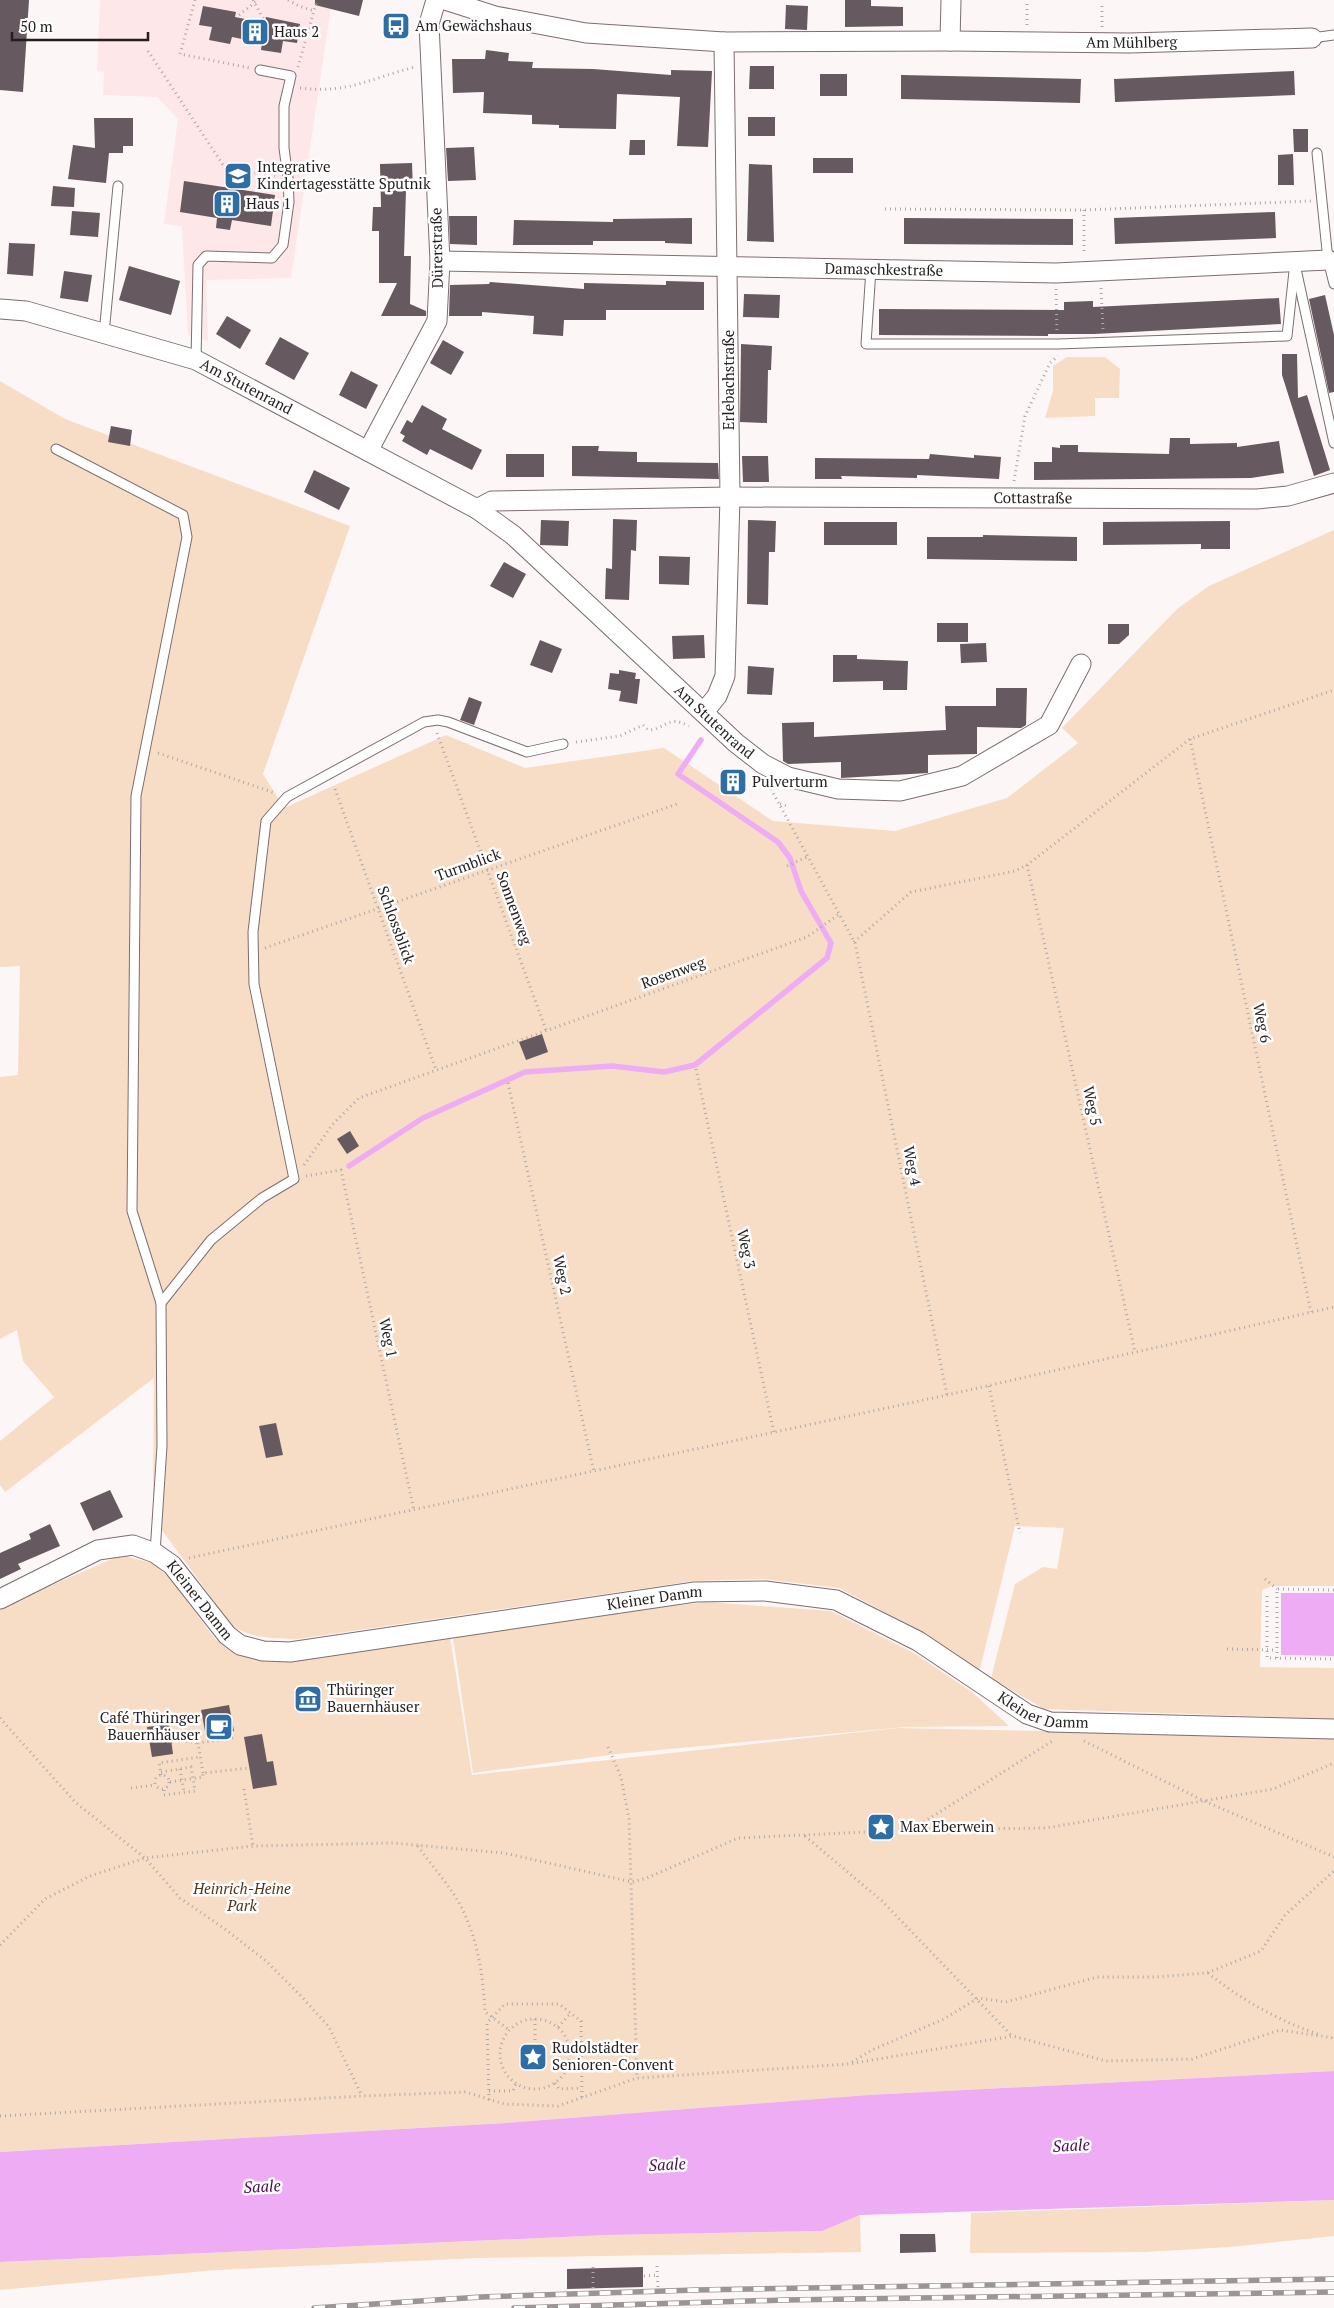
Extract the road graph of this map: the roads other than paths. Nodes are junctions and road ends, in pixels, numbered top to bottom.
1 (436, 0) edge
2 (445, 0) edge
3 (951, 0) edge
4 (1334, 35) edge
5 (1312, 38) joint
6 (950, 41) junction
7 (724, 42) junction
8 (260, 70) road end
9 (1317, 153) dead end
10 (118, 186) dead end
11 (1328, 260) junction
12 (440, 261) junction
13 (1295, 262) junction
14 (729, 265) junction
15 (871, 269) junction
16 (1334, 284) edge
17 (0, 309) edge
18 (104, 334) junction
19 (196, 360) junction
20 (1334, 443) edge
21 (56, 449) dead end
22 (368, 451) junction
23 (1334, 483) edge
24 (730, 497) junction
25 (477, 510) junction
26 (1081, 664) dead end
27 (704, 712) junction
28 (563, 744) road end
29 (161, 1303) junction
30 (155, 1552) junction
31 (0, 1599) edge
32 (1334, 1730) edge

1 - 12 street, Dürerstraße
2 - 7 street
3 - 6 street
4 - 5 lane
5 - 6 street, Am Mühlberg
6 - 7 street, Am Mühlberg
7 - 14 street, Erlebachstraße
8 - 19 lane
9 - 11 lane
10 - 18 lane
11 - 13 street, Damaschkestraße
11 - 16 lane
12 - 14 street, Damaschkestraße
12 - 22 street, Dürerstraße
13 - 15 street, Damaschkestraße
13 - 15 lane
13 - 20 lane
14 - 15 street, Damaschkestraße
14 - 24 street, Erlebachstraße
17 - 18 street, Am Stutenrand
18 - 19 street, Am Stutenrand
19 - 22 street, Am Stutenrand
21 - 29 lane
22 - 25 street, Am Stutenrand
23 - 24 street, Cottastraße
24 - 25 street
24 - 27 street, Erlebachstraße
25 - 27 street, Am Stutenrand
26 - 27 street, Am Stutenrand
28 - 29 lane
29 - 30 lane
30 - 31 street, Kleiner Damm
30 - 32 street, Kleiner Damm

